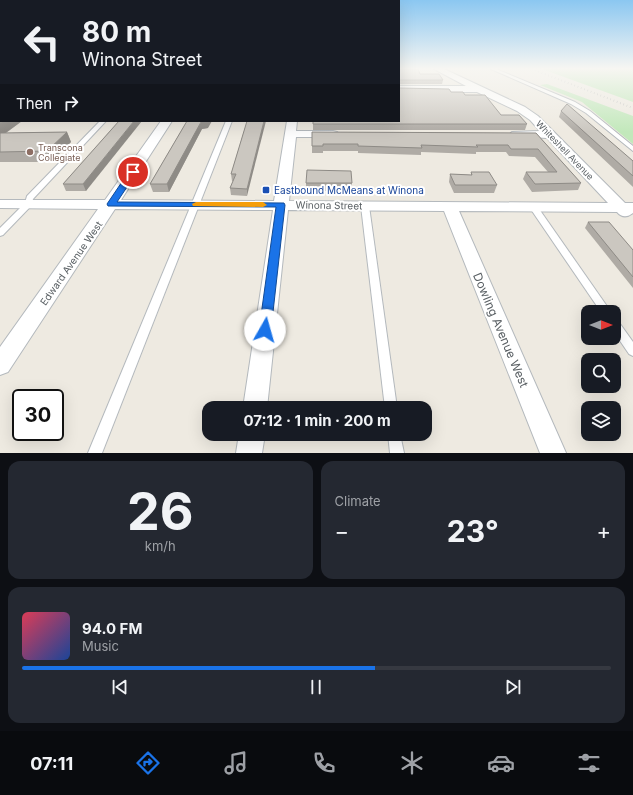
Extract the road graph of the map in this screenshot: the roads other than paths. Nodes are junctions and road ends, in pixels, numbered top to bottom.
1 (481, 90) edge
2 (543, 90) edge
3 (102, 122) edge
4 (166, 122) edge
5 (229, 122) edge
6 (291, 128) edge
7 (341, 134) edge
8 (505, 134) edge
9 (551, 135) junction
10 (633, 148) edge
11 (0, 204) edge
12 (28, 204) junction
13 (111, 204) junction
14 (195, 204) junction
15 (281, 205) junction
16 (365, 206) junction
17 (450, 207) junction
18 (534, 208) junction
19 (627, 208) edge
20 (633, 219) edge
21 (0, 233) edge
22 (601, 305) edge
23 (621, 334) edge
24 (633, 352) edge
25 (0, 365) edge
26 (256, 401) edge
27 (390, 401) edge
28 (251, 441) edge
29 (395, 441) edge
30 (95, 453) edge
31 (249, 453) edge
32 (397, 453) edge
33 (553, 453) edge

1 - 9 street, Whiteshell Avenue
2 - 10 lane
3 - 12 lane
4 - 13 street, Edward Avenue West
5 - 14 lane
6 - 7 street
6 - 15 street
8 - 9 street
9 - 19 street, Whiteshell Avenue
11 - 12 street, Winona Street
12 - 13 street, Winona Street
12 - 21 lane
13 - 14 street, Winona Street
13 - 25 street, Edward Avenue West
14 - 15 street, Winona Street
14 - 30 lane
15 - 16 street, Winona Street
15 - 26 street
16 - 17 street, Winona Street
16 - 27 lane
17 - 18 street, Winona Street
17 - 33 street, Dowling Avenue West
18 - 19 street, Winona Street
18 - 22 lane
19 - 20 street, Whiteshell Avenue
23 - 24 lane
28 - 31 street
29 - 32 lane

